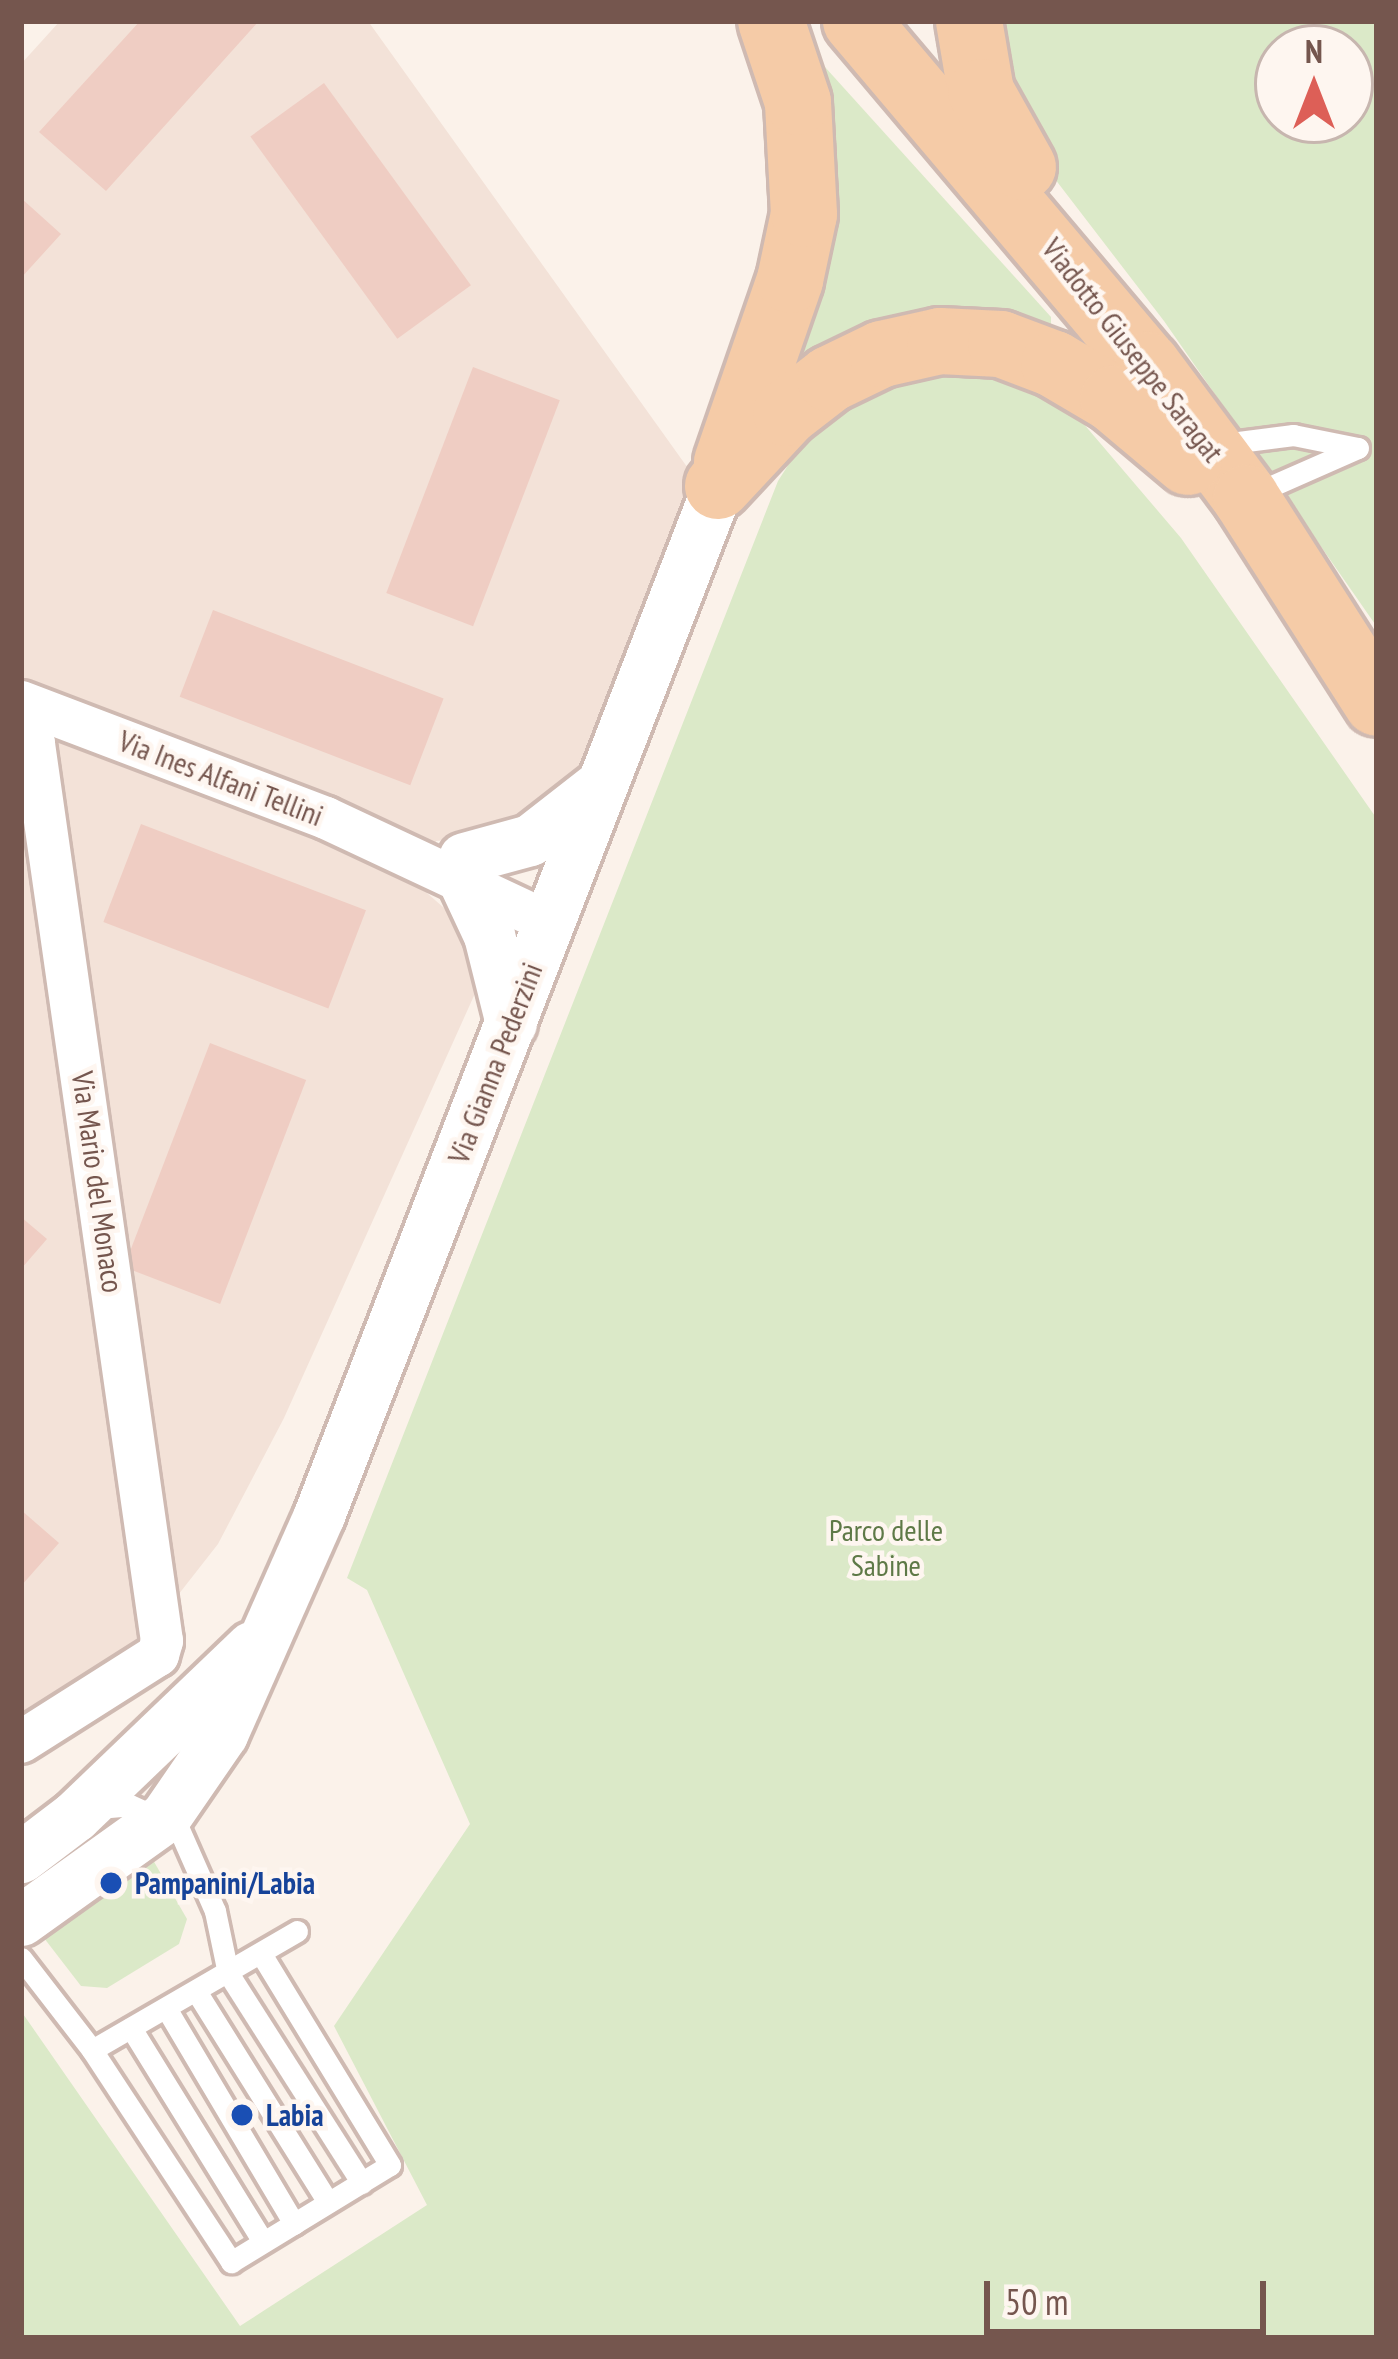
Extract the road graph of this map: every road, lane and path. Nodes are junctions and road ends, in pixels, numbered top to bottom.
1 (771, 21) edge
2 (856, 21) edge
3 (969, 21) edge
4 (1070, 267) junction
5 (1208, 446) junction
6 (1367, 452) edge
7 (718, 487) junction
8 (1255, 512) junction
9 (21, 701) edge
10 (1377, 703) edge
11 (21, 711) edge
12 (599, 786) junction
13 (450, 867) junction
14 (553, 908) junction
15 (511, 1024) junction
16 (263, 1636) junction
17 (21, 1742) edge
18 (75, 1816) junction
19 (165, 1817) junction
20 (21, 1857) edge
21 (21, 1920) edge
22 (297, 1931) dead end
23 (261, 1954) junction
24 (21, 1958) edge
25 (228, 1972) junction
26 (196, 1991) junction
27 (166, 2008) junction
28 (131, 2028) junction
29 (92, 2050) junction
30 (362, 2183) junction
31 (328, 2202) junction
32 (294, 2224) junction
33 (263, 2242) junction

1 - 7 main road
2 - 4 main road, Viadotto Giuseppe Saragat
3 - 4 main road
4 - 5 main road, Viadotto Giuseppe Saragat
5 - 6 lane
5 - 8 main road, Viadotto Giuseppe Saragat
6 - 8 lane
7 - 8 main road
7 - 12 street, Via Gianna Pederzini
8 - 10 main road, Viadotto Giuseppe Saragat
9 - 13 street, Via Ines Alfani Tellini
11 - 17 street, Via Mario del Monaco
12 - 13 street
12 - 14 street, Via Gianna Pederzini
13 - 14 street, Via Ines Alfani Tellini
13 - 15 street
14 - 15 street, Via Gianna Pederzini
15 - 16 street, Via Gianna Pederzini
16 - 18 street, Via Gianna Pederzini
16 - 19 street, Via Gianna Pederzini
18 - 19 lane
18 - 20 street, Via Gianna Pederzini
19 - 21 street, Via Gianna Pederzini
19 - 25 lane
22 - 23 lane
23 - 25 lane
23 - 30 lane
24 - 29 lane
25 - 26 lane
25 - 30 lane
26 - 27 lane
26 - 31 lane
27 - 28 lane
27 - 32 lane
28 - 29 lane
28 - 33 lane
29 - 33 lane
30 - 31 lane
31 - 32 lane
32 - 33 lane

